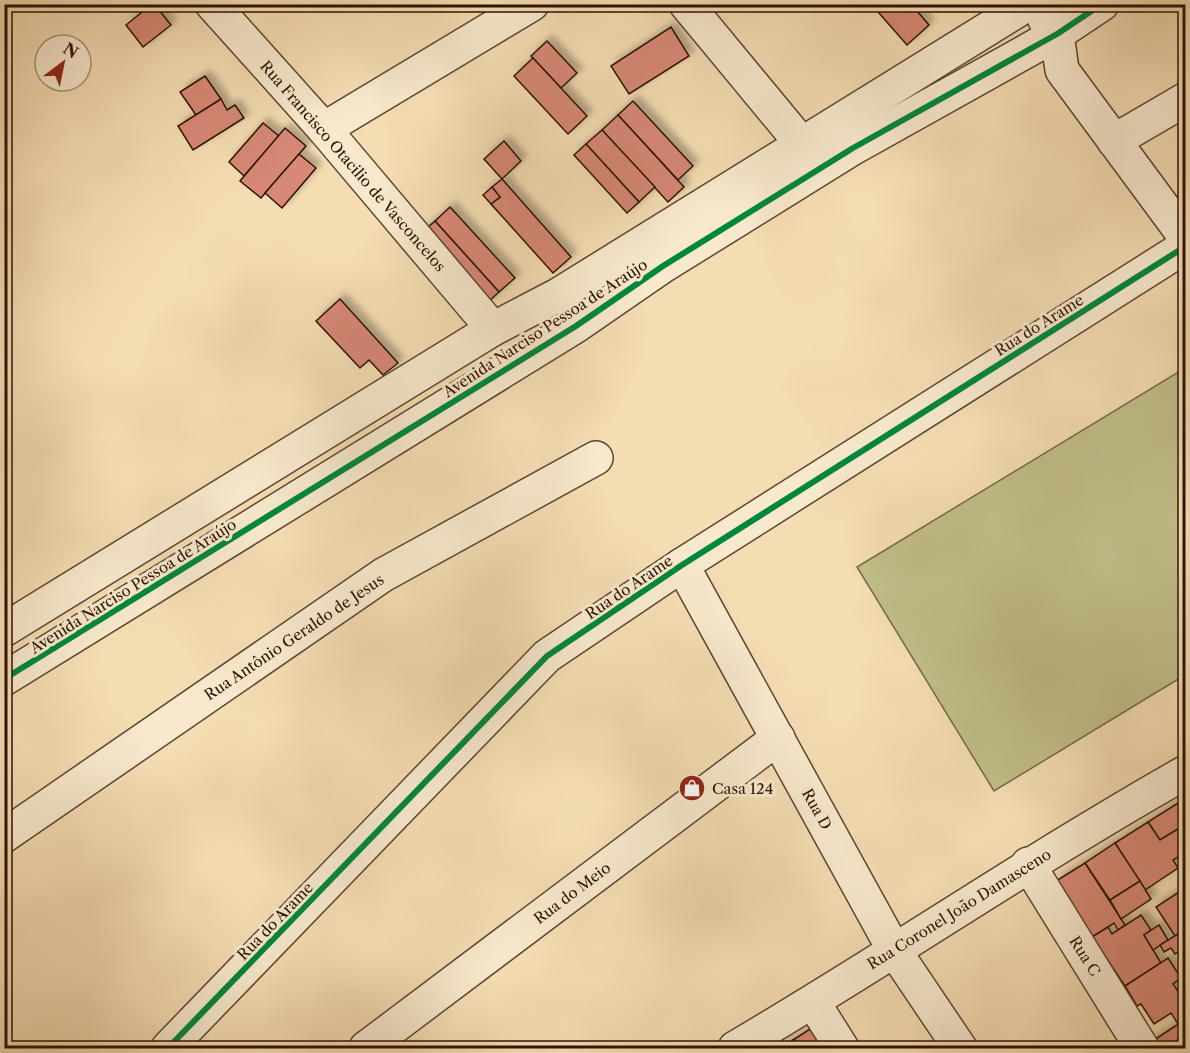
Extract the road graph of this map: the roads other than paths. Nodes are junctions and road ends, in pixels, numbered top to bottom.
1 (212, 4) edge
2 (532, 4) edge
3 (686, 4) edge
4 (1033, 4) edge
5 (1102, 4) edge
6 (1006, 10) edge
7 (1057, 34) junction
8 (1024, 52) junction
9 (1062, 70) junction
10 (1185, 99) edge
11 (324, 129) junction
12 (1114, 141) junction
13 (801, 143) junction
14 (1185, 238) edge
15 (1185, 246) edge
16 (493, 329) junction
17 (596, 458) dead end
18 (682, 566) junction
19 (4, 630) edge
20 (4, 679) edge
21 (778, 738) junction
22 (1182, 781) edge
23 (4, 836) edge
24 (1028, 864) junction
25 (894, 950) junction
26 (813, 1002) junction
27 (168, 1048) edge
28 (366, 1048) edge
29 (735, 1048) edge
30 (842, 1048) edge
31 (960, 1048) edge
32 (1142, 1048) edge

1 - 11 street, Rua Francisco Otacilio de Vasconcelos
2 - 11 street
3 - 13 street
4 - 7 street
5 - 7 street, Avenida Narciso Pessoa de Araújo
6 - 8 street
6 - 13 street, Avenida Narciso Pessoa de Araújo
7 - 8 street, Avenida Narciso Pessoa de Araújo
7 - 9 street
8 - 9 street
8 - 20 street, Avenida Narciso Pessoa de Araújo
9 - 12 street
10 - 12 street
11 - 16 street, Rua Francisco Otacilio de Vasconcelos
12 - 14 street
13 - 16 street, Avenida Narciso Pessoa de Araújo
15 - 18 street, Rua do Arame
16 - 19 street, Avenida Narciso Pessoa de Araújo
17 - 23 street, Rua Antônio Geraldo de Jesus
18 - 21 street, Rua D
18 - 27 street, Rua do Arame
21 - 25 street, Rua D
21 - 28 street, Rua do Meio
22 - 24 street, Rua Coronel João Damasceno
24 - 25 street, Rua Coronel João Damasceno
24 - 32 street, Rua C
25 - 26 street, Rua Coronel João Damasceno
25 - 31 street, Rua D
26 - 29 street, Rua Coronel João Damasceno
26 - 30 street

